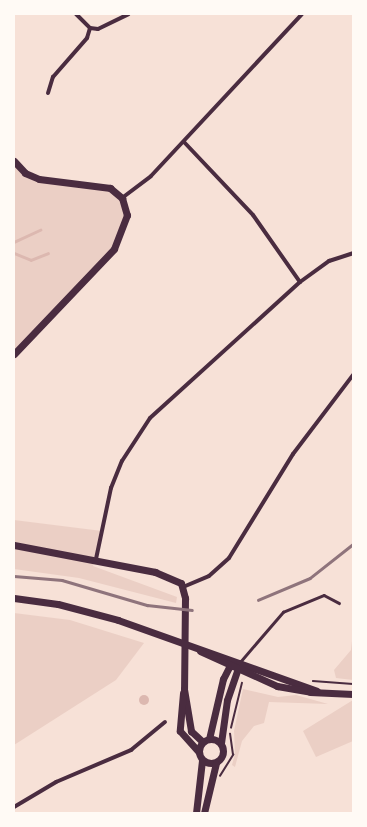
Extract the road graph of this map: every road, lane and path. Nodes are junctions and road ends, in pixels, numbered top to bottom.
1 (76, 14) edge
2 (129, 14) edge
3 (302, 14) edge
4 (90, 28) junction
5 (48, 93) dead end
6 (184, 142) junction
7 (14, 161) edge
8 (122, 198) junction
9 (353, 253) edge
10 (300, 282) junction
11 (14, 354) edge
12 (353, 375) edge
13 (14, 545) edge
14 (96, 559) junction
15 (183, 587) junction
16 (14, 598) edge
17 (340, 603) dead end
18 (198, 650) junction
19 (240, 662) junction
20 (229, 667) junction
21 (238, 672) junction
22 (307, 679) dead end
23 (242, 683) dead end
24 (353, 684) edge
25 (184, 689) junction
26 (317, 692) junction
27 (353, 694) edge
28 (165, 722) dead end
29 (206, 740) junction
30 (221, 743) junction
31 (199, 752) junction
32 (202, 760) junction
33 (216, 763) junction
34 (219, 779) dead end
35 (14, 807) edge
36 (196, 813) edge
37 (204, 813) edge

1 - 4 street
2 - 4 street
3 - 6 street
4 - 5 street
6 - 8 street
6 - 10 street
7 - 8 main road
8 - 11 main road
9 - 10 street
10 - 14 street
12 - 15 street
13 - 14 main road
14 - 15 main road
15 - 25 main road
16 - 18 main road
17 - 19 lane
18 - 19 main road
18 - 20 main road
19 - 20 main road
19 - 21 main road
19 - 26 main road
20 - 21 main road
20 - 29 main road
21 - 26 main road
21 - 30 main road
22 - 24 path
23 - 34 path
25 - 29 main road
25 - 31 main road
26 - 27 main road
28 - 35 street
29 - 30 main road
29 - 31 main road
30 - 33 main road
31 - 32 main road
32 - 33 main road
32 - 36 main road
33 - 37 main road

